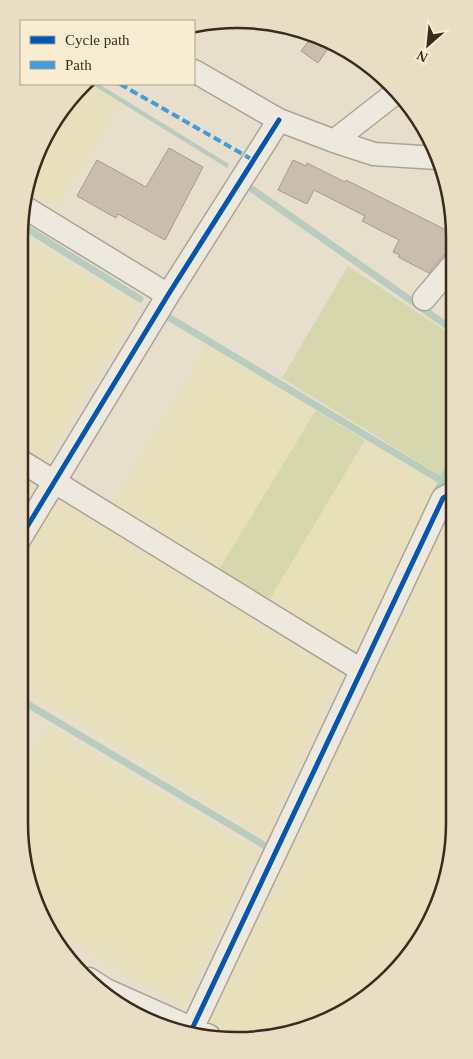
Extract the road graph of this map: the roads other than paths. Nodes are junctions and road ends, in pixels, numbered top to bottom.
1 (195, 72) edge
2 (391, 96) edge
3 (279, 120) junction
4 (334, 141) junction
5 (430, 158) edge
6 (29, 210) edge
7 (446, 272) edge
8 (168, 295) junction
9 (424, 299) dead end
10 (28, 466) edge
11 (55, 482) junction
12 (446, 496) edge
13 (28, 526) edge
14 (361, 670) junction
15 (120, 996) edge
16 (182, 1024) edge
17 (202, 1028) edge

1 - 3 street
2 - 4 street
3 - 4 street
3 - 8 street
4 - 5 street
6 - 8 street
7 - 9 street
8 - 11 street
10 - 11 street
11 - 13 street
11 - 14 street
12 - 14 street
14 - 17 street
15 - 16 street

